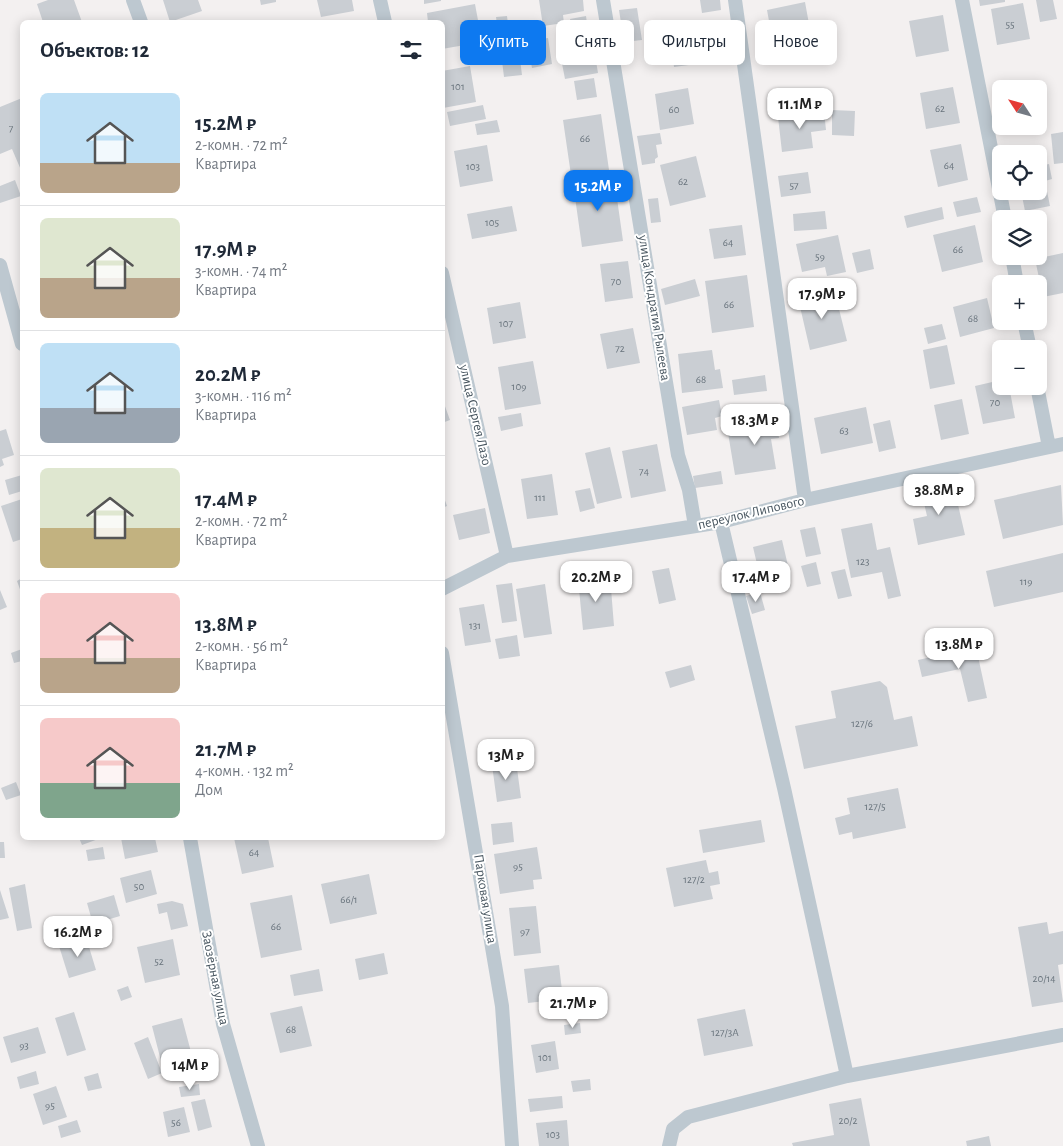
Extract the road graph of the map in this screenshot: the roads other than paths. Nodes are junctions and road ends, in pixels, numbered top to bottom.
1 (133, 0) edge
2 (380, 0) edge
3 (604, 0) edge
4 (736, 0) edge
5 (962, 0) edge
6 (139, 20) edge
7 (385, 20) edge
8 (1003, 210) edge
9 (0, 265) edge
10 (445, 287) edge
11 (20, 337) edge
12 (1039, 395) edge
13 (1063, 444) edge
14 (1049, 447) junction
15 (805, 500) junction
16 (721, 522) junction
17 (695, 526) junction
18 (507, 556) junction
19 (445, 587) edge
20 (445, 671) edge
21 (190, 840) edge
22 (1063, 1035) edge
23 (847, 1076) junction
24 (258, 1146) edge
25 (512, 1146) edge
26 (669, 1146) edge

1 - 6 lane
2 - 7 lane
3 - 17 lane, улица Кондратия Рылеева
4 - 15 lane
5 - 8 lane
9 - 11 lane
10 - 18 lane, улица Сергея Лазо
12 - 14 lane
13 - 14 lane, переулок Липового
14 - 15 lane, переулок Липового
15 - 16 lane, переулок Липового
16 - 17 lane, переулок Липового
16 - 23 lane
17 - 18 lane, переулок Липового
18 - 19 lane, переулок Липового
20 - 25 lane, Парковая улица
21 - 24 lane, Заозёрная улица
22 - 23 lane
23 - 26 lane

